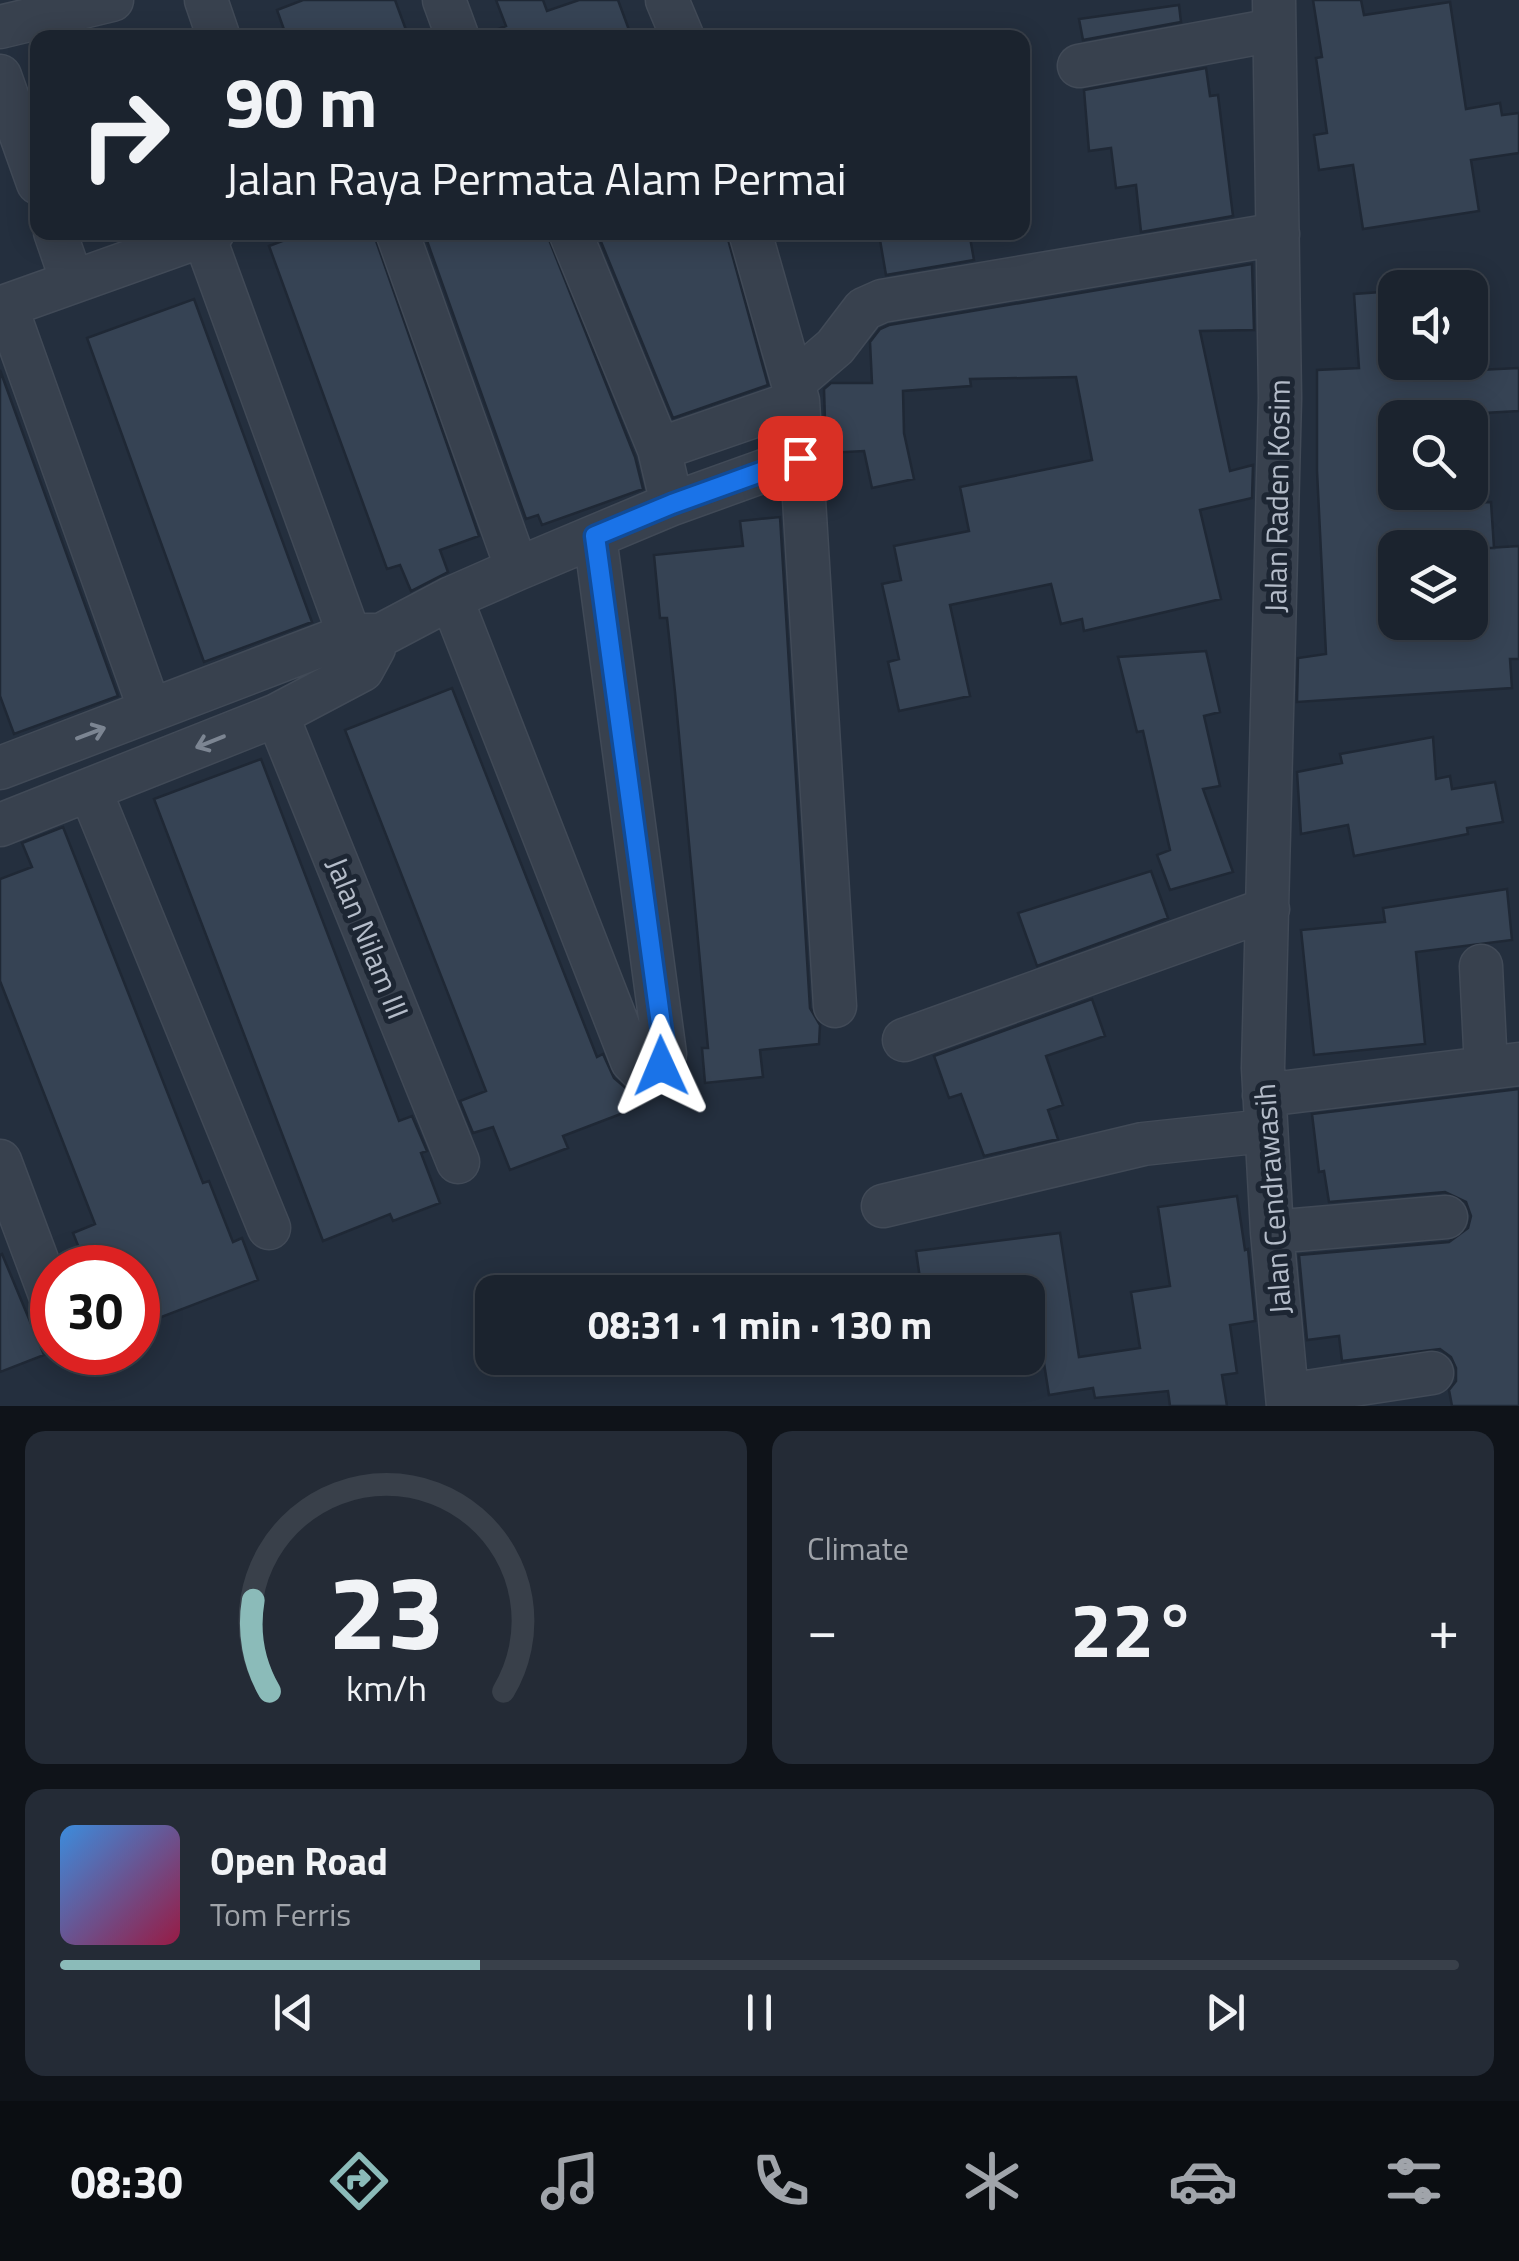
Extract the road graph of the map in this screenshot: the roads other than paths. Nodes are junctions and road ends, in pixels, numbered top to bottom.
1 (112, 0) edge
2 (206, 0) edge
3 (444, 0) edge
4 (667, 0) edge
5 (1274, 15) edge
6 (0, 27) edge
7 (217, 30) edge
8 (455, 30) edge
9 (680, 30) edge
10 (1080, 66) dead end
11 (0, 76) edge
12 (30, 160) edge
13 (1278, 234) junction
14 (58, 240) edge
15 (191, 240) edge
16 (210, 240) edge
17 (401, 240) edge
18 (573, 240) edge
19 (752, 240) edge
20 (72, 281) junction
21 (3, 307) edge
22 (796, 392) junction
23 (659, 449) junction
24 (800, 458) junction
25 (672, 504) junction
26 (595, 536) junction
27 (517, 569) junction
28 (451, 598) junction
29 (364, 647) junction
30 (150, 710) junction
31 (278, 715) junction
32 (0, 768) edge
33 (90, 790) junction
34 (0, 825) edge
35 (1268, 909) junction
36 (1481, 966) dead end
37 (1262, 991) joint
38 (835, 1006) dead end
39 (904, 1040) dead end
40 (1502, 1066) edge
41 (1264, 1113) junction
42 (0, 1161) edge
43 (458, 1162) dead end
44 (883, 1206) dead end
45 (1446, 1217) dead end
46 (269, 1228) dead end
47 (1272, 1232) junction
48 (31, 1245) edge
49 (1432, 1374) dead end
50 (1288, 1401) edge

1 - 6 street
2 - 7 street
3 - 8 street
4 - 9 street
5 - 10 street
5 - 13 street, Jalan Raden Kosim
11 - 12 street
13 - 22 street
13 - 35 street, Jalan Raden Kosim
14 - 20 street
15 - 20 street
16 - 29 street
17 - 27 street
18 - 23 street
19 - 22 street
20 - 21 street
21 - 30 street
22 - 23 street
22 - 24 street
23 - 25 street
24 - 25 street
24 - 38 street
25 - 26 street
26 - 27 street
26 - 28 street
27 - 28 street
28 - 29 street
29 - 30 street
29 - 31 street
32 -> 30 street
31 -> 33 street
31 - 43 street, Jalan Nilam III
33 - 34 street
33 - 46 street
35 - 37 street, Jalan Raden Kosim
35 - 39 street
36 - 40 street
37 - 41 street, Jalan Cendrawasih
40 - 41 street
41 - 44 street
41 - 47 street, Jalan Cendrawasih
42 - 48 street
45 - 47 street
47 - 50 street, Jalan Cendrawasih
49 - 50 street

